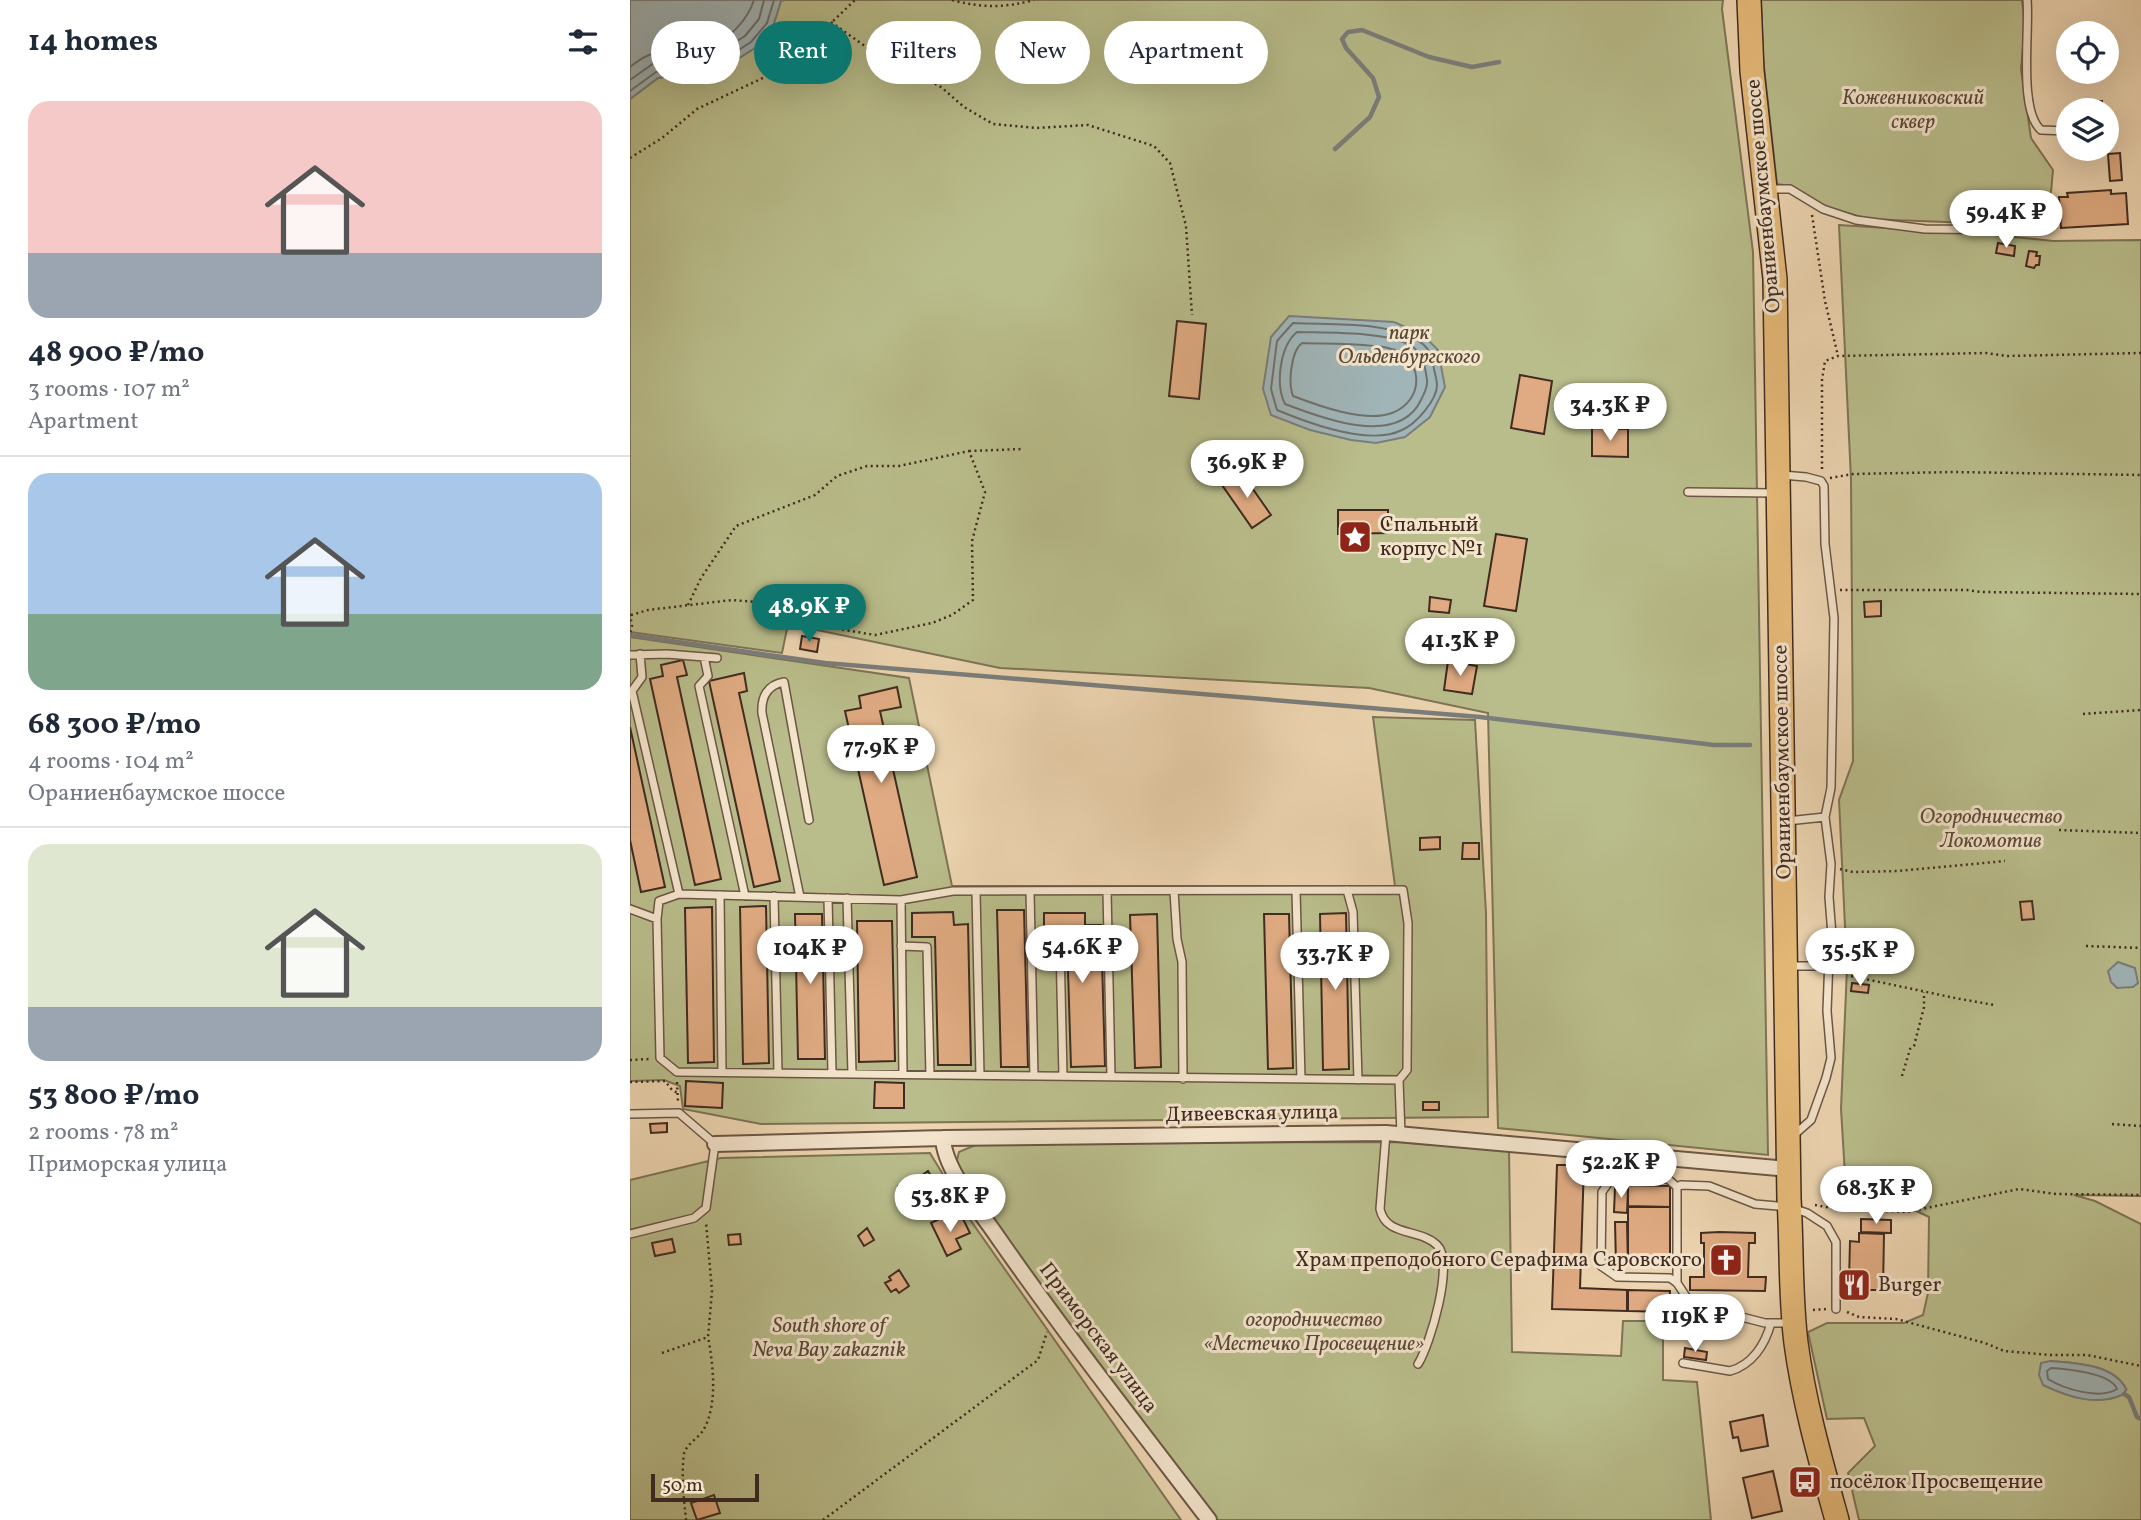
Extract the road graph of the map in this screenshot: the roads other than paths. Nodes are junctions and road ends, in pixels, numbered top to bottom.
1 (1749, 0) edge
2 (2028, 0) edge
3 (2056, 131) edge
4 (1767, 189) junction
5 (2042, 224) dead end
6 (1779, 484) junction
7 (1688, 492) dead end
8 (630, 654) edge
9 (640, 654) junction
10 (704, 657) junction
11 (717, 658) dead end
12 (1825, 817) junction
13 (809, 820) dead end
14 (1784, 821) junction
15 (1347, 890) junction
16 (1107, 891) junction
17 (1174, 891) junction
18 (1296, 891) junction
19 (976, 892) junction
20 (1030, 892) junction
21 (679, 894) junction
22 (720, 895) junction
23 (745, 896) junction
24 (774, 896) junction
25 (800, 897) junction
26 (828, 898) junction
27 (848, 898) junction
28 (901, 901) junction
29 (630, 909) edge
30 (657, 919) junction
31 (901, 946) junction
32 (1032, 946) junction
33 (1829, 958) junction
34 (1786, 966) junction
35 (722, 1072) junction
36 (778, 1072) junction
37 (832, 1073) junction
38 (852, 1073) junction
39 (903, 1074) junction
40 (930, 1075) junction
41 (980, 1075) junction
42 (1034, 1076) junction
43 (1063, 1076) junction
44 (1111, 1077) junction
45 (1183, 1079) junction
46 (1301, 1079) junction
47 (1358, 1080) junction
48 (1399, 1080) junction
49 (630, 1114) edge
50 (1393, 1134) junction
51 (943, 1138) junction
52 (1788, 1140) junction
53 (715, 1144) junction
54 (1789, 1170) junction
55 (1677, 1186) junction
56 (1789, 1203) junction
57 (630, 1234) edge
58 (1677, 1283) junction
59 (1836, 1309) dead end
60 (1783, 1323) junction
61 (1684, 1363) dead end
62 (1418, 1364) dead end
63 (1209, 1520) edge
64 (1837, 1520) edge

1 - 4 main road, Ораниенбаумское шоссе
2 - 3 lane
4 - 5 lane
4 - 6 main road, Ораниенбаумское шоссе
6 - 7 lane
6 - 12 lane
6 - 14 main road, Ораниенбаумское шоссе
8 - 9 lane
9 - 10 lane
9 - 21 lane
10 - 11 lane
10 - 23 lane
12 - 14 lane
12 - 33 lane
13 - 25 lane
14 - 34 main road, Ораниенбаумское шоссе
15 - 18 lane
15 - 47 lane
15 - 48 lane
16 - 17 lane
16 - 20 lane
16 - 44 lane
17 - 18 lane
17 - 45 lane
18 - 46 lane
19 - 20 lane
19 - 28 lane
19 - 41 lane
20 - 32 lane
21 - 22 lane
21 - 30 lane
22 - 23 lane
22 - 35 lane
23 - 24 lane
24 - 25 lane
24 - 36 lane
25 - 26 lane
26 - 27 lane
26 - 37 lane
27 - 28 lane
27 - 38 lane
28 - 31 lane
29 - 30 lane
30 - 35 lane
31 - 39 lane
31 - 40 lane
32 - 42 lane
32 - 43 lane
33 - 34 lane
33 - 52 lane
34 - 52 main road, Ораниенбаумское шоссе
35 - 36 lane
36 - 37 lane
37 - 38 lane
38 - 39 lane
39 - 40 lane
40 - 41 lane
41 - 42 lane
42 - 43 lane
43 - 44 lane
44 - 45 lane
45 - 46 lane
46 - 47 lane
47 - 48 lane
48 - 50 lane
49 - 53 lane
50 - 51 street, Дивеевская улица
50 - 54 street, Дивеевская улица
50 - 62 lane
51 - 53 street, Дивеевская улица
51 - 63 street, Приморская улица
52 - 54 main road, Ораниенбаумское шоссе
53 - 57 lane
54 - 56 main road, Ораниенбаумское шоссе
55 - 56 lane
55 - 58 lane
55 - 58 lane
56 - 59 lane
56 - 60 main road, Ораниенбаумское шоссе
58 - 60 lane
60 - 61 lane
60 - 64 main road, Ораниенбаумское шоссе

